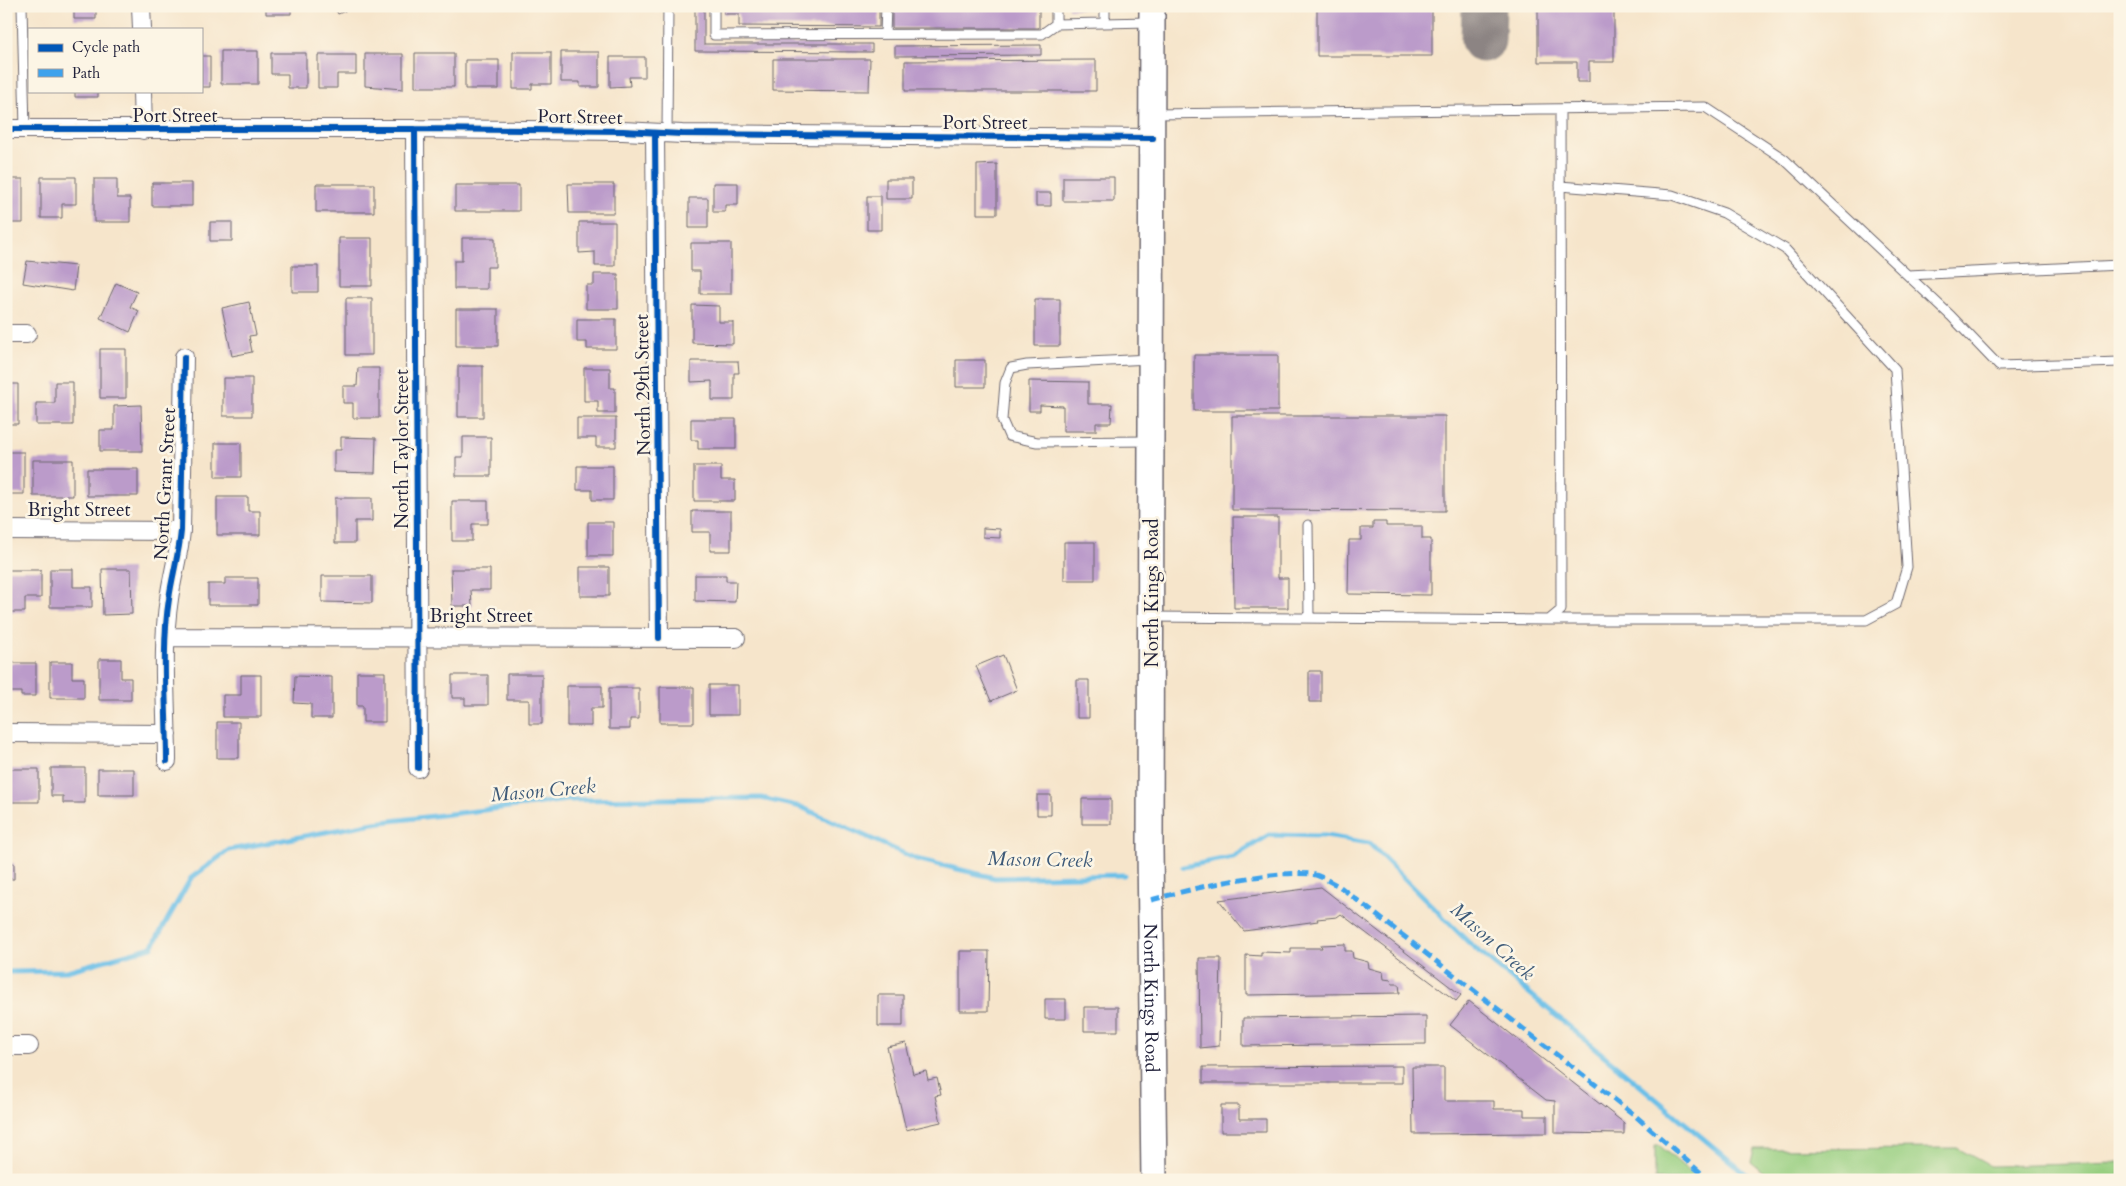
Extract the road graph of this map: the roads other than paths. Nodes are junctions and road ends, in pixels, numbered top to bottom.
1 (22, 6) edge
2 (141, 6) edge
3 (668, 6) edge
4 (714, 6) edge
5 (886, 6) edge
6 (1056, 6) edge
7 (1105, 6) edge
8 (1152, 14) edge
9 (1105, 23) junction
10 (1056, 24) junction
11 (142, 28) edge
12 (885, 34) junction
13 (142, 92) edge
14 (1560, 109) junction
15 (1153, 126) junction
16 (414, 129) junction
17 (6, 130) edge
18 (25, 130) junction
19 (142, 130) junction
20 (661, 133) junction
21 (1560, 186) junction
22 (2120, 265) edge
23 (1908, 275) junction
24 (6, 334) edge
25 (27, 334) dead end
26 (184, 357) dead end
27 (1152, 360) junction
28 (2120, 362) edge
29 (1150, 442) junction
30 (1308, 525) dead end
31 (6, 530) edge
32 (181, 531) junction
33 (1151, 617) junction
34 (1309, 618) junction
35 (1549, 620) junction
36 (417, 636) junction
37 (166, 637) junction
38 (659, 638) junction
39 (736, 638) dead end
40 (6, 733) edge
41 (167, 734) junction
42 (167, 762) dead end
43 (418, 768) dead end
44 (6, 1046) edge
45 (30, 1046) dead end
46 (1154, 1180) edge

1 - 18 lane
2 - 11 street
3 - 20 lane
4 - 12 lane
5 - 12 lane
6 - 10 lane
7 - 9 lane
8 - 9 lane
8 - 15 main road, North Kings Road
9 - 10 lane
10 - 12 lane
13 - 19 street
14 - 15 lane
14 - 21 lane
14 - 23 lane
15 - 20 street, Port Street
15 - 27 main road, North Kings Road
16 - 19 street, Port Street
16 - 20 street, Port Street
16 - 36 street, North Taylor Street
17 - 18 street, Port Street
18 - 19 street, Port Street
20 - 38 street, North 29th Street
21 - 35 lane
21 - 35 lane
22 - 23 lane
23 - 28 lane
24 - 25 street
26 - 32 street, North Grant Street
27 - 29 main road, North Kings Road
27 - 29 lane
29 - 33 main road, North Kings Road
30 - 34 lane
31 - 32 street, Bright Street
32 - 37 street, North Grant Street
33 - 34 lane
33 - 46 main road, North Kings Road
34 - 35 lane
36 - 37 street, Bright Street
36 - 38 street, Bright Street
36 - 43 street, North Taylor Street
37 - 41 street, North Grant Street
38 - 39 street, Bright Street
40 - 41 street
41 - 42 street, North Grant Street
44 - 45 street

